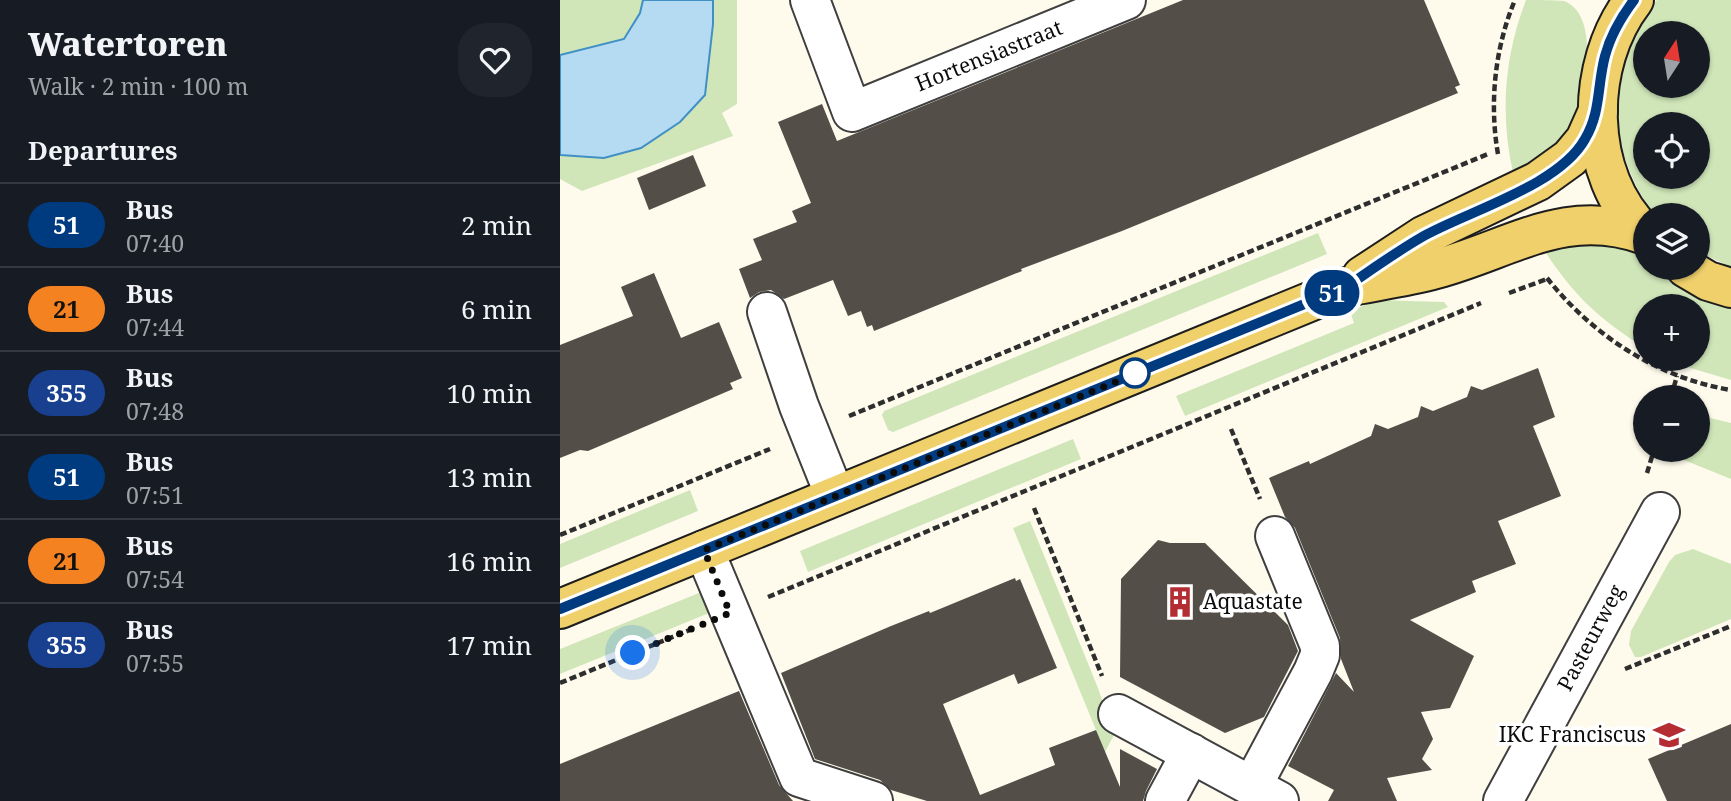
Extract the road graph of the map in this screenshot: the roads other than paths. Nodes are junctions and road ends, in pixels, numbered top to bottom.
1 (810, 0) edge
2 (1125, 0) edge
3 (1621, 4) edge
4 (1598, 111) junction
5 (1633, 219) edge
6 (1633, 230) edge
7 (1706, 280) edge
8 (1346, 287) junction
9 (1731, 288) edge
10 (767, 312) dead end
11 (835, 496) junction
12 (1660, 512) dead end
13 (1275, 536) road end
14 (704, 550) junction
15 (560, 609) edge
16 (1118, 714) road end
17 (1191, 753) junction
18 (1266, 794) edge
19 (873, 801) edge
20 (1165, 801) edge
21 (1503, 801) edge

1 - 2 street, Hortensiastraat
3 - 4 main road
4 - 5 main road
4 - 8 main road
6 - 8 main road
7 - 9 main road
8 - 11 main road
10 - 11 street
11 - 14 main road
12 - 21 street, Pasteurweg
13 - 18 street
14 - 15 main road
14 - 19 street
16 - 17 street
17 - 18 street
17 - 20 street

